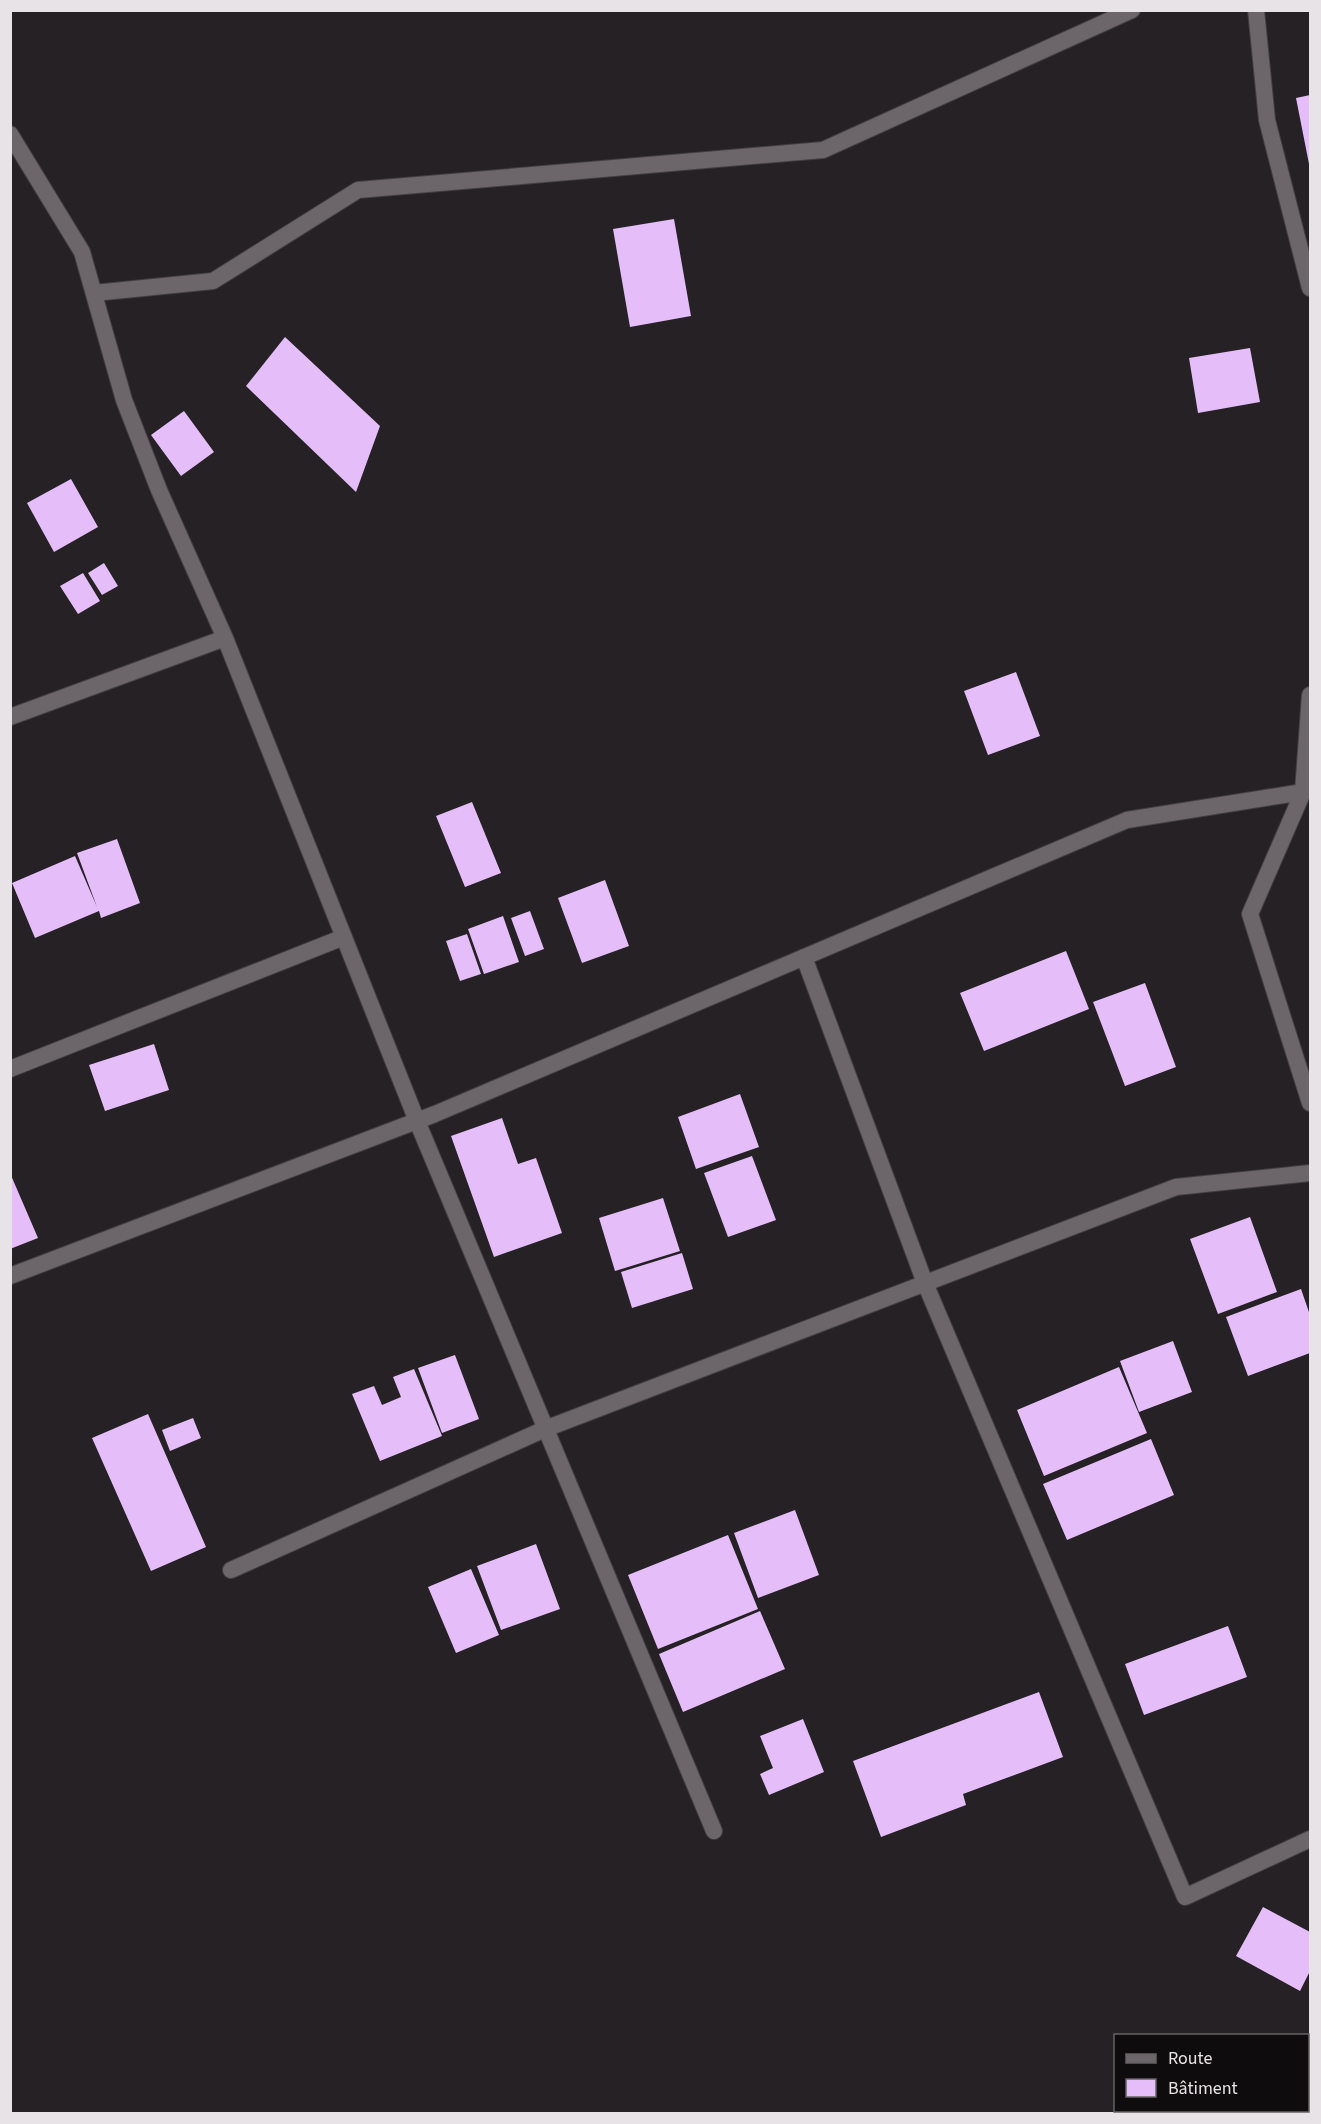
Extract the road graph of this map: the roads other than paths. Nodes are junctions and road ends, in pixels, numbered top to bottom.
1 (1132, 10) edge
2 (1256, 10) edge
3 (10, 134) edge
4 (1311, 288) edge
5 (94, 292) junction
6 (225, 638) junction
7 (1311, 695) edge
8 (10, 717) edge
9 (1303, 792) junction
10 (344, 937) junction
11 (804, 957) junction
12 (10, 1069) edge
13 (1311, 1103) edge
14 (417, 1121) junction
15 (1311, 1173) edge
16 (10, 1276) edge
17 (925, 1283) junction
18 (545, 1429) junction
19 (231, 1570) dead end
20 (714, 1831) dead end
21 (1311, 1839) edge

1 - 5 street
2 - 4 street
3 - 5 street
5 - 6 street
6 - 8 street
6 - 10 street
7 - 9 street
9 - 11 street
9 - 13 street
10 - 12 street
10 - 14 street
11 - 14 street
11 - 17 street
14 - 16 street
14 - 18 street
15 - 17 street
17 - 18 street
17 - 21 street
18 - 19 street
18 - 20 street

